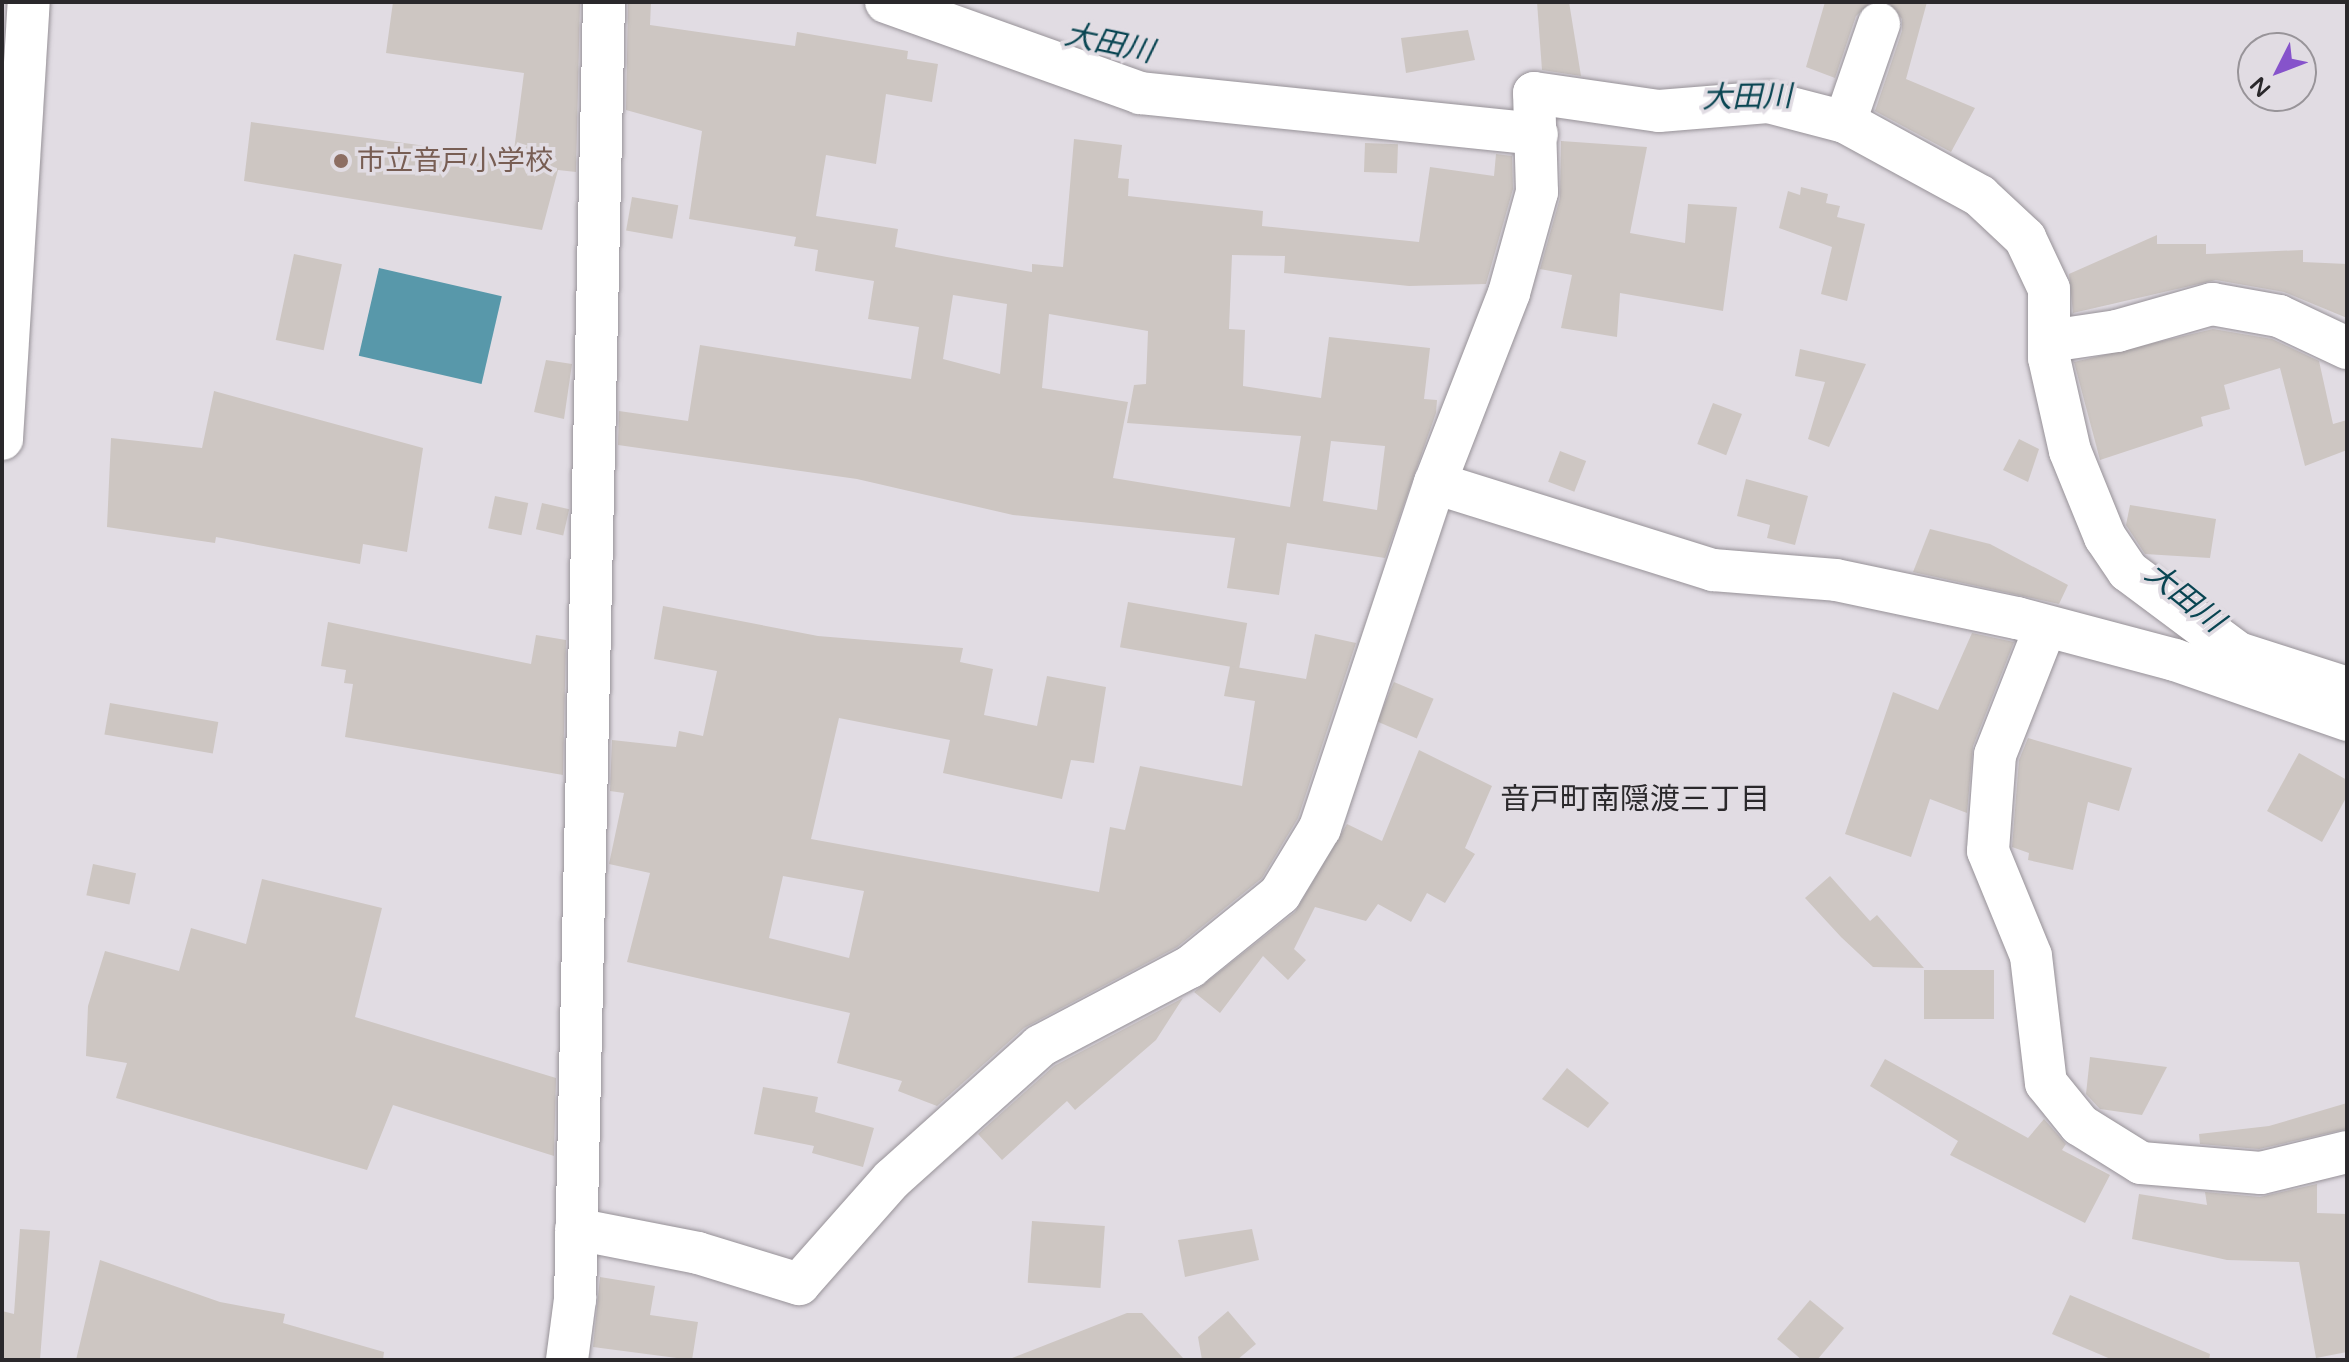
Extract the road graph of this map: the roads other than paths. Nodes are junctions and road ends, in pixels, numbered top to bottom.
1 (29, 2) edge
2 (604, 2) edge
3 (886, 2) edge
4 (1879, 24) dead end
5 (1845, 122) junction
6 (1537, 134) junction
7 (2050, 341) junction
8 (2347, 348) edge
9 (2, 439) edge
10 (1435, 483) junction
11 (2045, 628) junction
12 (2347, 688) edge
13 (2347, 720) edge
14 (2347, 1152) edge
15 (576, 1229) junction
16 (567, 1360) edge

1 - 9 street
2 - 15 street
3 - 6 street
4 - 5 street
5 - 6 street
5 - 7 street
6 - 10 street
7 - 8 street
7 - 12 street
10 - 11 street
10 - 15 street
11 - 13 street
11 - 14 street
15 - 16 street

